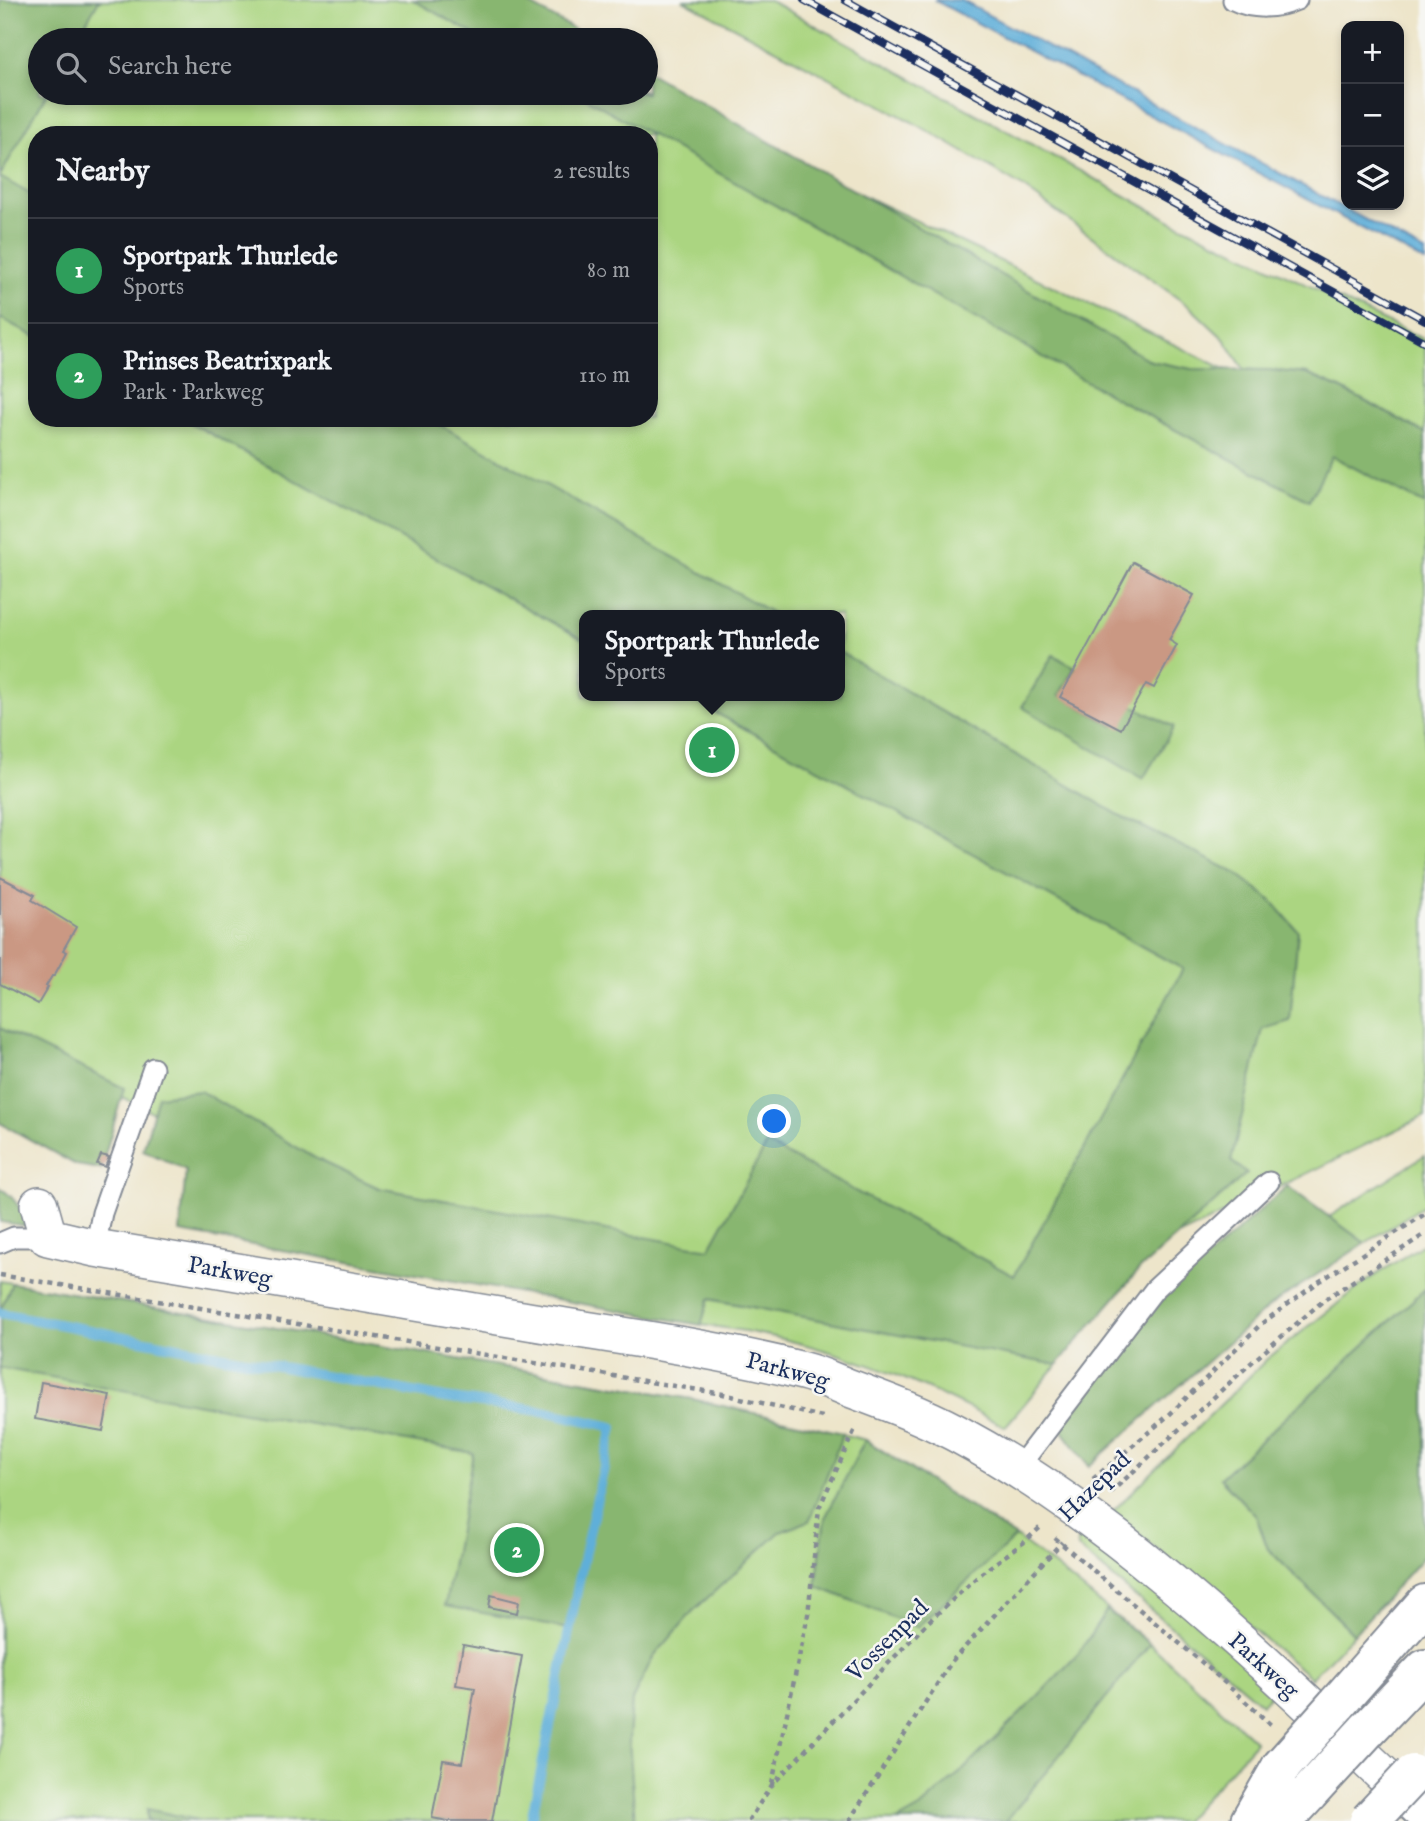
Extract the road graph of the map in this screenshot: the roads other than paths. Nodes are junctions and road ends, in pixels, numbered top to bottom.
1 (1233, 0) edge
2 (1297, 0) edge
3 (153, 1068) dead end
4 (1269, 1182) dead end
5 (43, 1221) joint
6 (0, 1243) edge
7 (95, 1248) junction
8 (1018, 1468) junction
9 (1425, 1604) edge
10 (1425, 1669) edge
11 (1419, 1768) edge
12 (1425, 1814) edge
13 (1250, 1821) edge
14 (1283, 1821) edge
15 (1370, 1821) edge

1 - 2 lane
3 - 7 lane
4 - 8 lane
5 - 6 lane
5 - 7 street, Parkweg
7 - 8 street, Parkweg
8 - 12 street, Parkweg
9 - 13 highway, bridge
10 - 14 highway, bridge
11 - 15 highway, bridge

